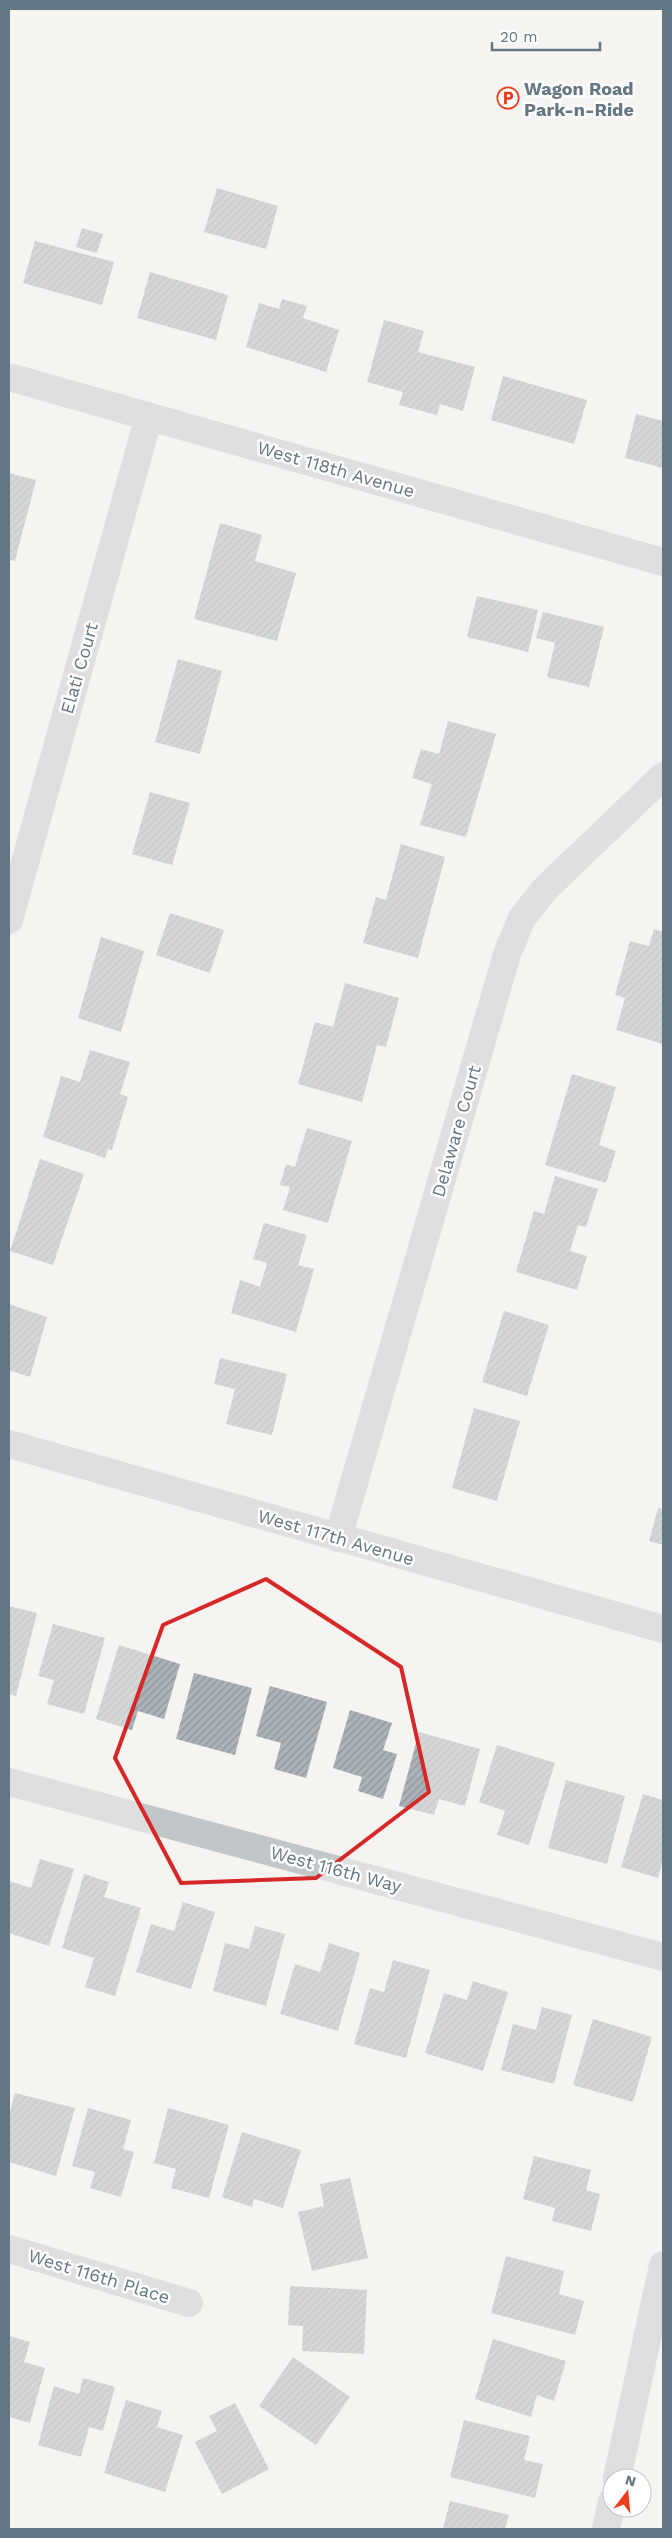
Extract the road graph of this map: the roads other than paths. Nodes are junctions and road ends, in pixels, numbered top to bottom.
1 (9, 377) edge
2 (149, 416) junction
3 (663, 562) edge
4 (663, 776) edge
5 (9, 920) edge
6 (9, 1444) edge
7 (338, 1538) junction
8 (663, 1629) edge
9 (9, 1782) edge
10 (663, 1956) edge
11 (9, 2249) edge
12 (663, 2265) edge
13 (188, 2303) dead end
14 (619, 2468) edge

1 - 2 street, West 118th Avenue
2 - 3 street, West 118th Avenue
2 - 5 street, Elati Court
4 - 7 street, Delaware Court
6 - 7 street, West 117th Avenue
7 - 8 street, West 117th Avenue
9 - 10 street, West 116th Way
11 - 13 street, West 116th Place
12 - 14 street

